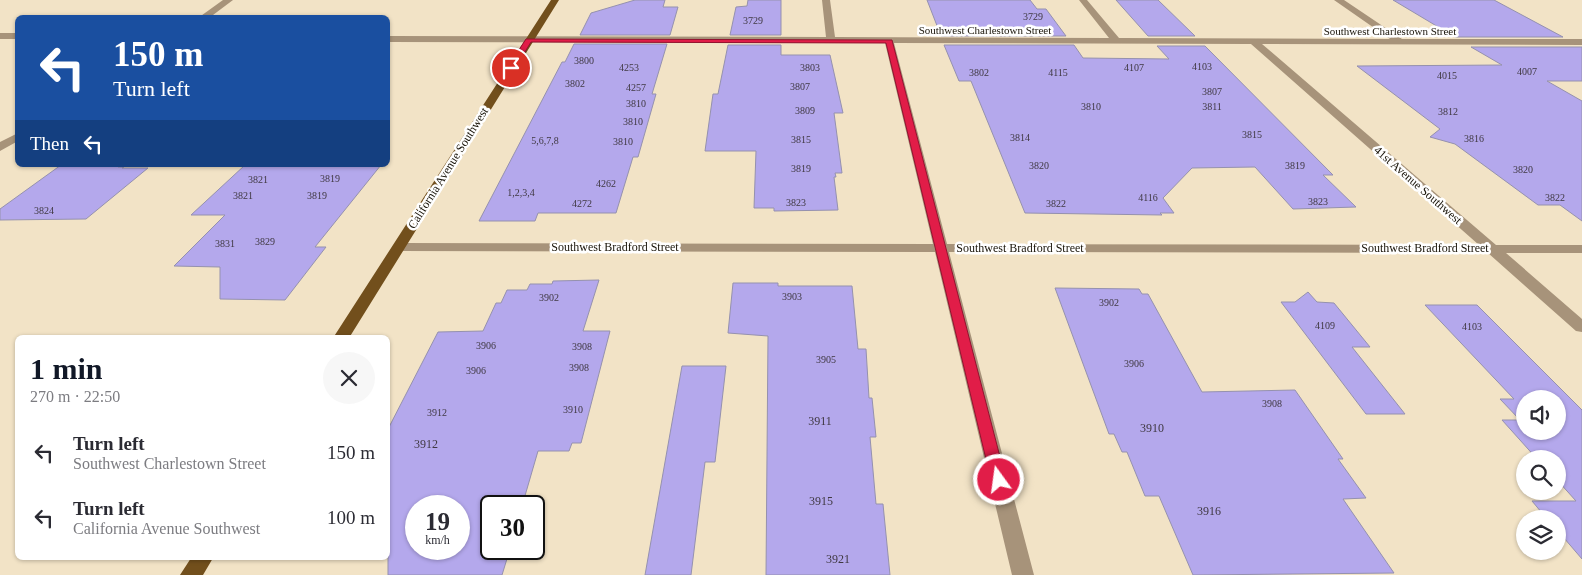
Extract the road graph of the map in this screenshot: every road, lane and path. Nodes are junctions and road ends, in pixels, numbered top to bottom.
1 (229, 0) edge
2 (555, 0) edge
3 (826, 0) edge
4 (1083, 0) edge
5 (1338, 0) edge
6 (206, 15) edge
7 (0, 36) edge
8 (15, 36) edge
9 (390, 39) edge
10 (529, 40) junction
11 (831, 41) junction
12 (889, 41) junction
13 (1117, 42) junction
14 (1254, 42) junction
15 (1401, 42) junction
16 (1582, 42) edge
17 (15, 138) edge
18 (0, 147) edge
19 (399, 247) junction
20 (940, 248) junction
21 (1491, 248) junction
22 (1582, 249) edge
23 (1582, 328) edge
24 (343, 335) edge
25 (201, 560) edge
26 (191, 575) edge
27 (1023, 575) edge

1 - 6 street
2 - 10 main road, California Avenue Southwest
3 - 11 street
4 - 13 street
5 - 15 street
7 - 8 street
9 - 10 street, Southwest Charlestown Street
10 - 11 street, Southwest Charlestown Street
10 - 19 main road, California Avenue Southwest
11 - 12 street, Southwest Charlestown Street
12 - 13 street, Southwest Charlestown Street
12 - 20 street
13 - 14 street, Southwest Charlestown Street
14 - 15 street, Southwest Charlestown Street
14 - 21 street, 41st Avenue Southwest
15 - 16 street, Southwest Charlestown Street
17 - 18 street
19 - 20 street, Southwest Bradford Street
19 - 24 main road, California Avenue Southwest
20 - 21 street, Southwest Bradford Street
20 - 27 street
21 - 22 street, Southwest Bradford Street
21 - 23 street, 41st Avenue Southwest
25 - 26 main road

